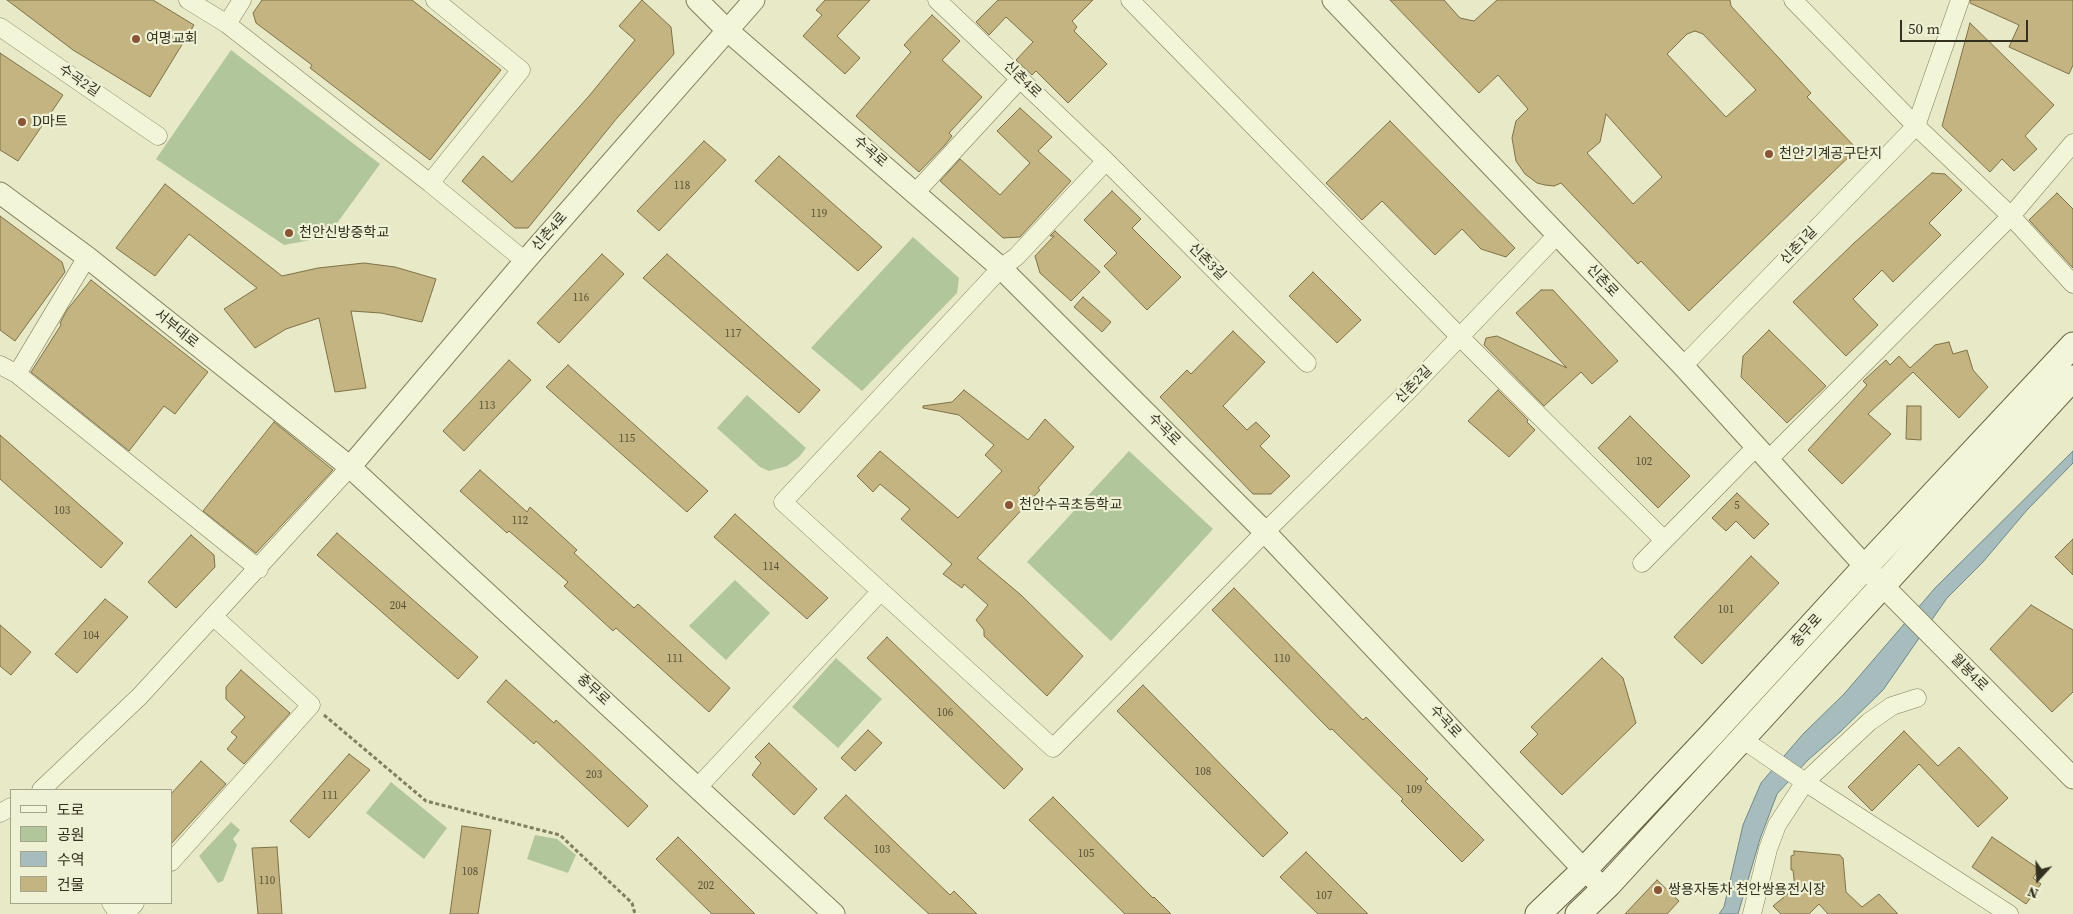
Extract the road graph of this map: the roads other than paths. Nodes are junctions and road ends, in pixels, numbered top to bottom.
1 (188, 0) edge
2 (242, 0) edge
3 (436, 0) edge
4 (697, 0) edge
5 (754, 0) edge
6 (937, 0) edge
7 (1130, 0) edge
8 (1333, 0) edge
9 (1793, 0) edge
10 (1960, 0) edge
11 (227, 24) junction
12 (0, 27) edge
13 (728, 30) junction
14 (1020, 79) junction
15 (1916, 126) junction
16 (158, 136) dead end
17 (2073, 143) edge
18 (1106, 161) junction
19 (430, 183) junction
20 (916, 192) junction
21 (0, 193) edge
22 (2011, 216) junction
23 (1558, 234) junction
24 (87, 257) junction
25 (525, 261) junction
26 (1001, 268) junction
27 (2073, 284) edge
28 (1460, 337) junction
29 (2073, 345) edge
30 (1307, 363) dead end
31 (0, 365) edge
32 (1682, 366) junction
33 (18, 374) junction
34 (2073, 378) edge
35 (2073, 395) edge
36 (1763, 453) junction
37 (1997, 462) junction
38 (350, 468) junction
39 (1265, 532) junction
40 (1664, 540) junction
41 (1642, 563) dead end
42 (1866, 566) junction
43 (259, 569) junction
44 (1883, 586) junction
45 (881, 592) junction
46 (214, 617) junction
47 (1917, 698) dead end
48 (1742, 739) junction
49 (2073, 778) edge
50 (1802, 780) junction
51 (698, 786) junction
52 (42, 789) edge
53 (172, 861) edge
54 (1584, 870) junction
55 (1604, 888) junction
56 (134, 904) edge
57 (125, 914) edge
58 (834, 914) edge
59 (1538, 914) edge
60 (1578, 914) edge
61 (1752, 914) edge
62 (2009, 914) edge

1 - 11 street
2 - 11 street
3 - 19 street
4 - 13 street, 수곡로
5 - 13 street, 신촌4로
6 - 14 street, 신촌4로
7 - 28 street
8 - 23 street, 신촌로
9 - 15 street
10 - 15 street, 신촌1길
11 - 19 street
12 - 16 street, 수곡2길
13 - 20 street, 수곡로
13 - 25 street, 신촌4로
14 - 18 street, 신촌4로
14 - 20 street
15 - 22 street
15 - 32 street, 신촌1길
17 - 22 street
18 - 26 street
18 - 30 street, 신촌3길
19 - 25 street
20 - 26 street, 수곡로
21 - 24 street, 서부대로
22 - 27 street
22 - 36 street
23 - 28 street, 신촌2길
23 - 32 street, 신촌로
24 - 33 street
24 - 38 street, 서부대로
25 - 38 street, 신촌4로
26 - 39 street, 수곡로
26 - 45 street
28 - 39 street, 신촌2길
28 - 40 street
29 - 42 main road, 충무로
31 - 33 street
32 - 36 street, 신촌로
33 - 43 street
34 - 37 main road, 충무로
35 - 37 street
36 - 40 street
36 - 42 street, 신촌로
37 - 44 main road, 충무로
38 - 43 street
38 - 51 street, 충무로
39 - 45 street, 신촌2길
39 - 54 street, 수곡로
40 - 41 street
42 - 44 street, 월봉4로
42 - 54 main road, 충무로
43 - 46 street
44 - 48 main road, 충무로
44 - 49 street, 월봉4로
45 - 51 street
46 - 52 street
46 - 53 street
47 - 50 street
48 - 50 street
48 - 55 main road, 충무로
50 - 61 street
50 - 62 street
51 - 58 street, 충무로
54 - 55 street, 수곡로
54 - 59 main road, 충무로
55 - 60 main road, 충무로
56 - 57 street

